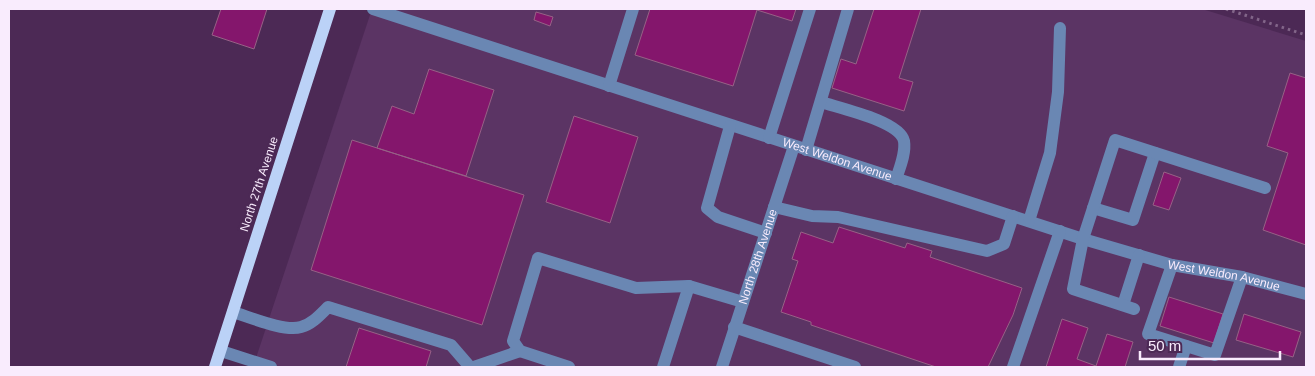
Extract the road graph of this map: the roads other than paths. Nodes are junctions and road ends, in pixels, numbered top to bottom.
1 (330, 9) edge
2 (373, 9) edge
3 (633, 9) edge
4 (810, 9) edge
5 (848, 9) edge
6 (1060, 28) dead end
7 (609, 86) junction
8 (820, 102) junction
9 (730, 126) junction
10 (770, 138) junction
11 (800, 148) junction
12 (1155, 153) junction
13 (896, 179) junction
14 (1264, 188) dead end
15 (774, 207) junction
16 (1093, 208) junction
17 (1013, 216) junction
18 (1029, 222) junction
19 (1060, 231) junction
20 (766, 233) junction
21 (1083, 239) junction
22 (1139, 255) junction
23 (1172, 264) junction
24 (1242, 277) junction
25 (689, 286) junction
26 (1306, 294) edge
27 (743, 302) junction
28 (233, 312) junction
29 (734, 328) junction
30 (1186, 346) junction
31 (220, 351) junction
32 (520, 351) junction
33 (214, 367) edge
34 (271, 367) edge
35 (470, 367) edge
36 (474, 367) edge
37 (569, 367) edge
38 (663, 367) edge
39 (722, 367) edge
40 (855, 367) edge
41 (1014, 367) edge
42 (1179, 367) edge

1 - 28 main road, North 27th Avenue
2 - 7 street, West Weldon Avenue
3 - 7 street
4 - 10 street
5 - 8 street, North 28th Avenue
6 - 18 street
7 - 9 street, West Weldon Avenue
8 - 11 street, North 28th Avenue
8 - 13 street
9 - 10 street, West Weldon Avenue
9 - 20 street
10 - 11 street, West Weldon Avenue
11 - 13 street, West Weldon Avenue
11 - 15 street, North 28th Avenue
12 - 14 street
12 - 16 street
12 - 16 street
13 - 17 street, West Weldon Avenue
15 - 17 street
15 - 20 street, North 28th Avenue
16 - 21 street
17 - 18 street, West Weldon Avenue
18 - 19 street, West Weldon Avenue
19 - 21 street, West Weldon Avenue
19 - 41 street
20 - 27 street, North 28th Avenue
21 - 22 street, West Weldon Avenue
21 - 22 street
22 - 23 street, West Weldon Avenue
23 - 24 street, West Weldon Avenue
23 - 30 street
24 - 26 street, West Weldon Avenue
24 - 30 street
25 - 27 street
25 - 32 street
25 - 38 street
27 - 29 street, North 28th Avenue
28 - 31 main road, North 27th Avenue
28 - 35 street
29 - 39 street, North 28th Avenue
29 - 40 street
30 - 42 street
31 - 33 main road, North 27th Avenue
31 - 34 street
32 - 36 street
32 - 37 street

